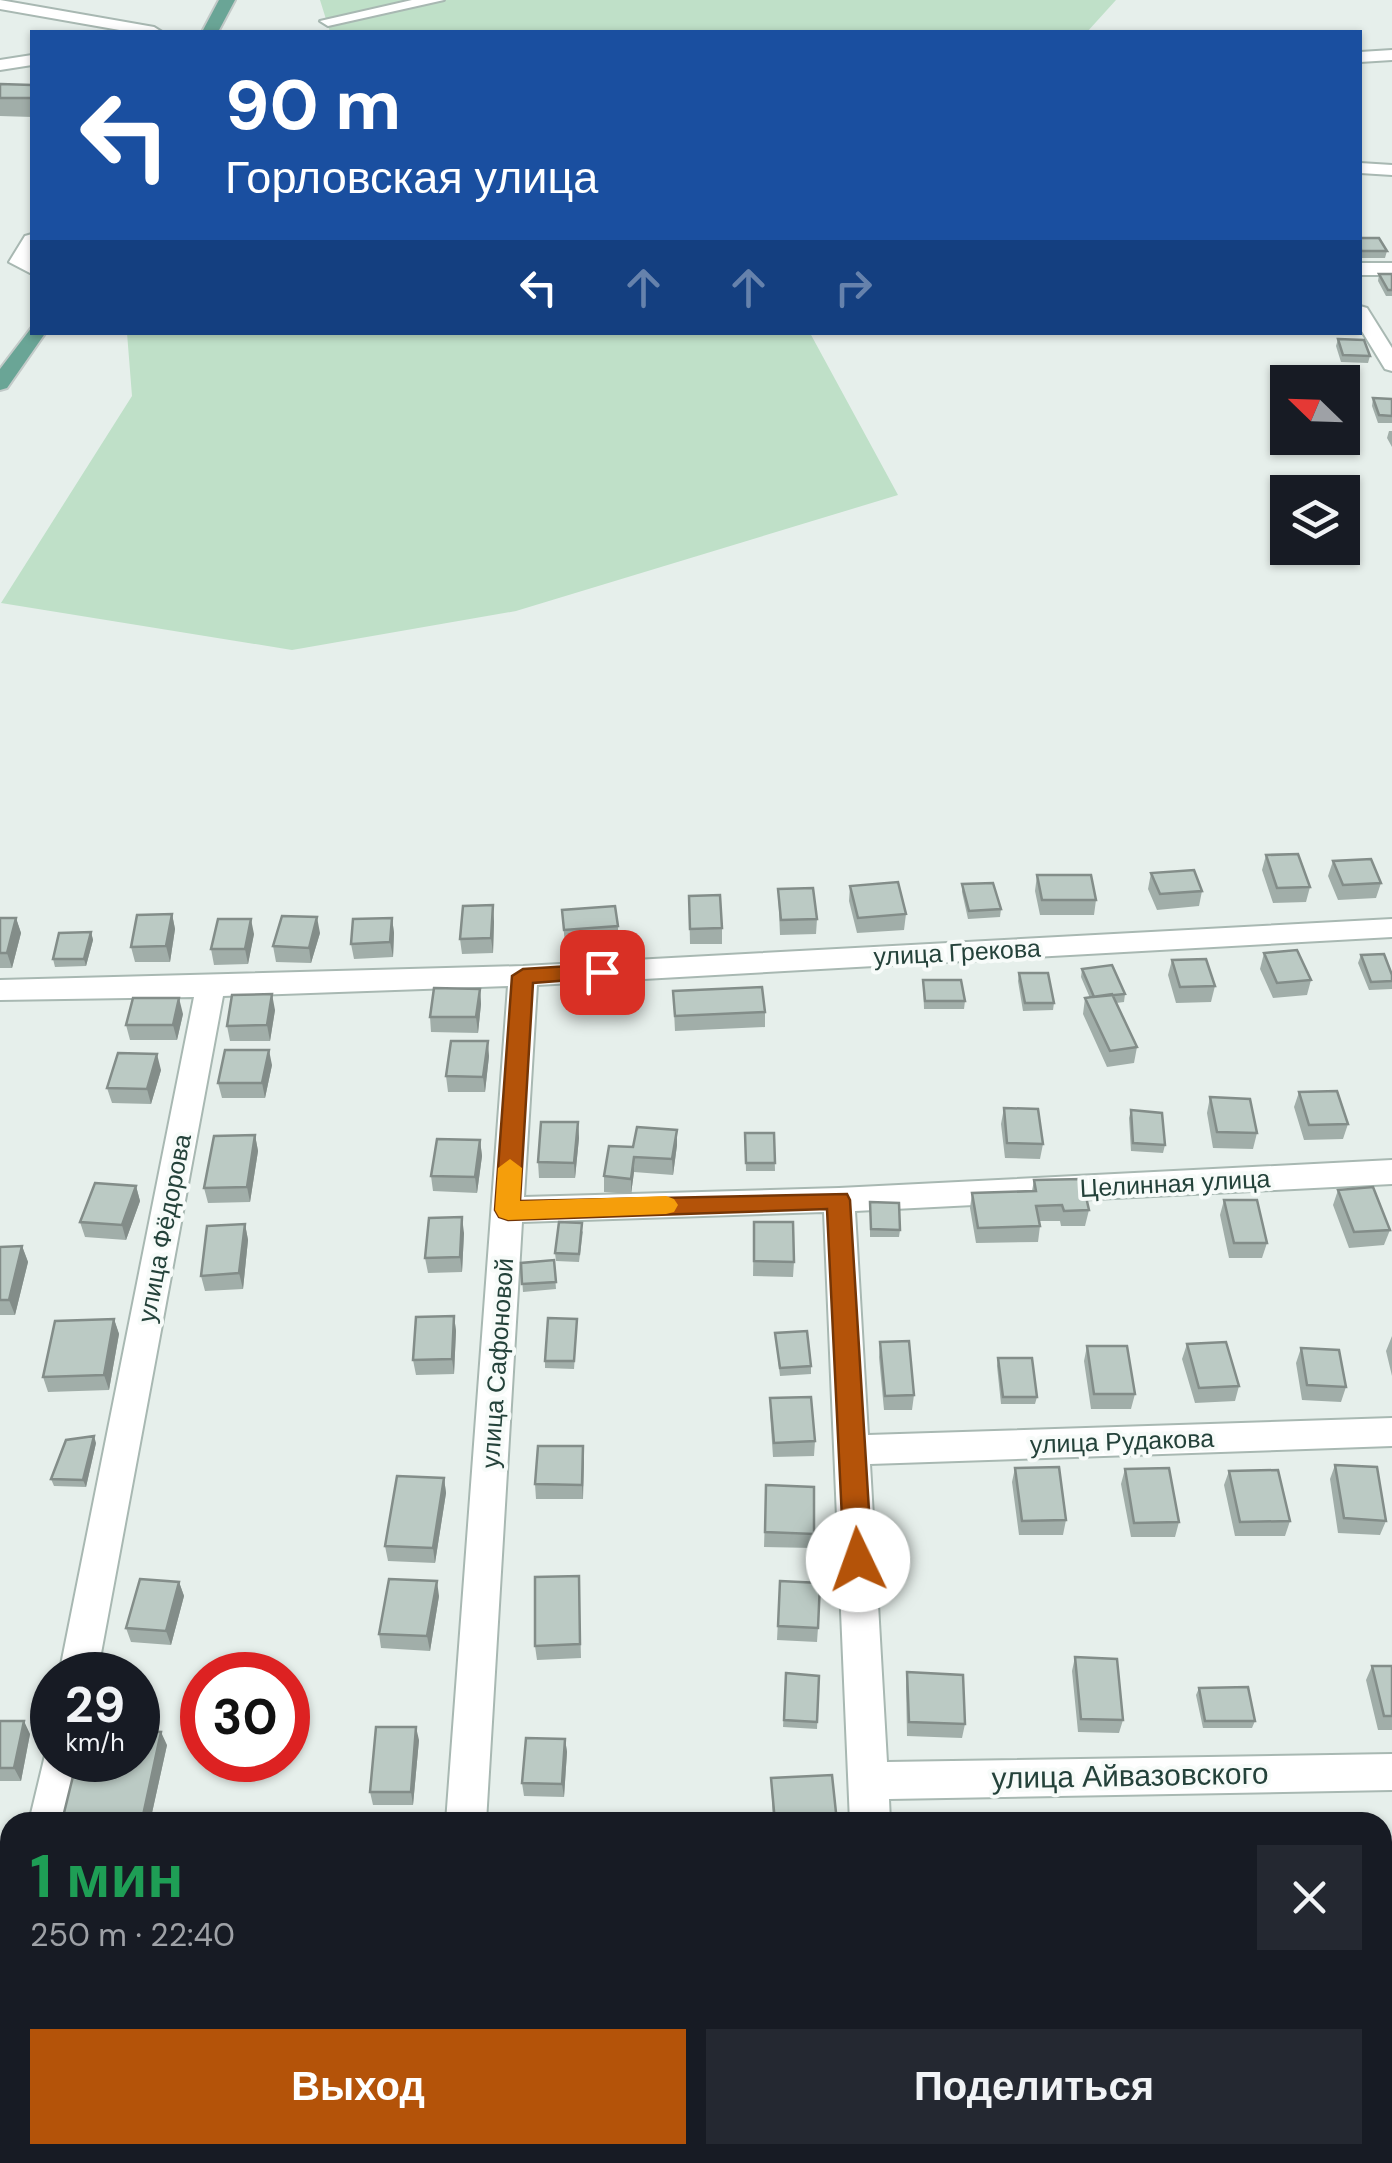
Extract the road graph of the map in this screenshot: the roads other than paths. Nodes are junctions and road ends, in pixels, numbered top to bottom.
1 (227, 0) edge
2 (436, 0) edge
3 (0, 4) edge
4 (328, 22) dead end
5 (143, 30) edge
6 (211, 30) edge
7 (1392, 54) edge
8 (1362, 57) edge
9 (30, 60) edge
10 (0, 65) edge
11 (1362, 168) edge
12 (1392, 170) edge
13 (30, 243) edge
14 (30, 267) edge
15 (1392, 269) edge
16 (1362, 270) edge
17 (1362, 315) edge
18 (34, 335) edge
19 (1392, 365) edge
20 (0, 384) edge
21 (1392, 928) edge
22 (523, 976) junction
23 (210, 987) junction
24 (0, 990) edge
25 (1392, 1172) edge
26 (838, 1200) junction
27 (508, 1210) junction
28 (1392, 1432) edge
29 (852, 1450) junction
30 (82, 1652) edge
31 (1392, 1772) edge
32 (869, 1781) junction
33 (57, 1782) edge
34 (51, 1812) edge
35 (467, 1812) edge
36 (870, 1812) edge

1 - 6 main road
2 - 4 street
3 - 5 street
7 - 8 street
9 - 10 street
11 - 12 street
13 - 14 street
15 - 16 street
17 - 19 street
18 - 20 main road
21 - 22 street, улица Грекова
22 - 23 street
22 - 27 street, улица Сафоновой
23 - 24 street
23 - 30 street, улица Фёдорова
25 - 26 street, Целинная улица
26 - 27 street, Целинная улица
26 - 29 street
27 - 35 street, улица Сафоновой
28 - 29 street, улица Рудакова
29 - 32 street
31 - 32 street, улица Айвазовского
32 - 36 street
33 - 34 street

